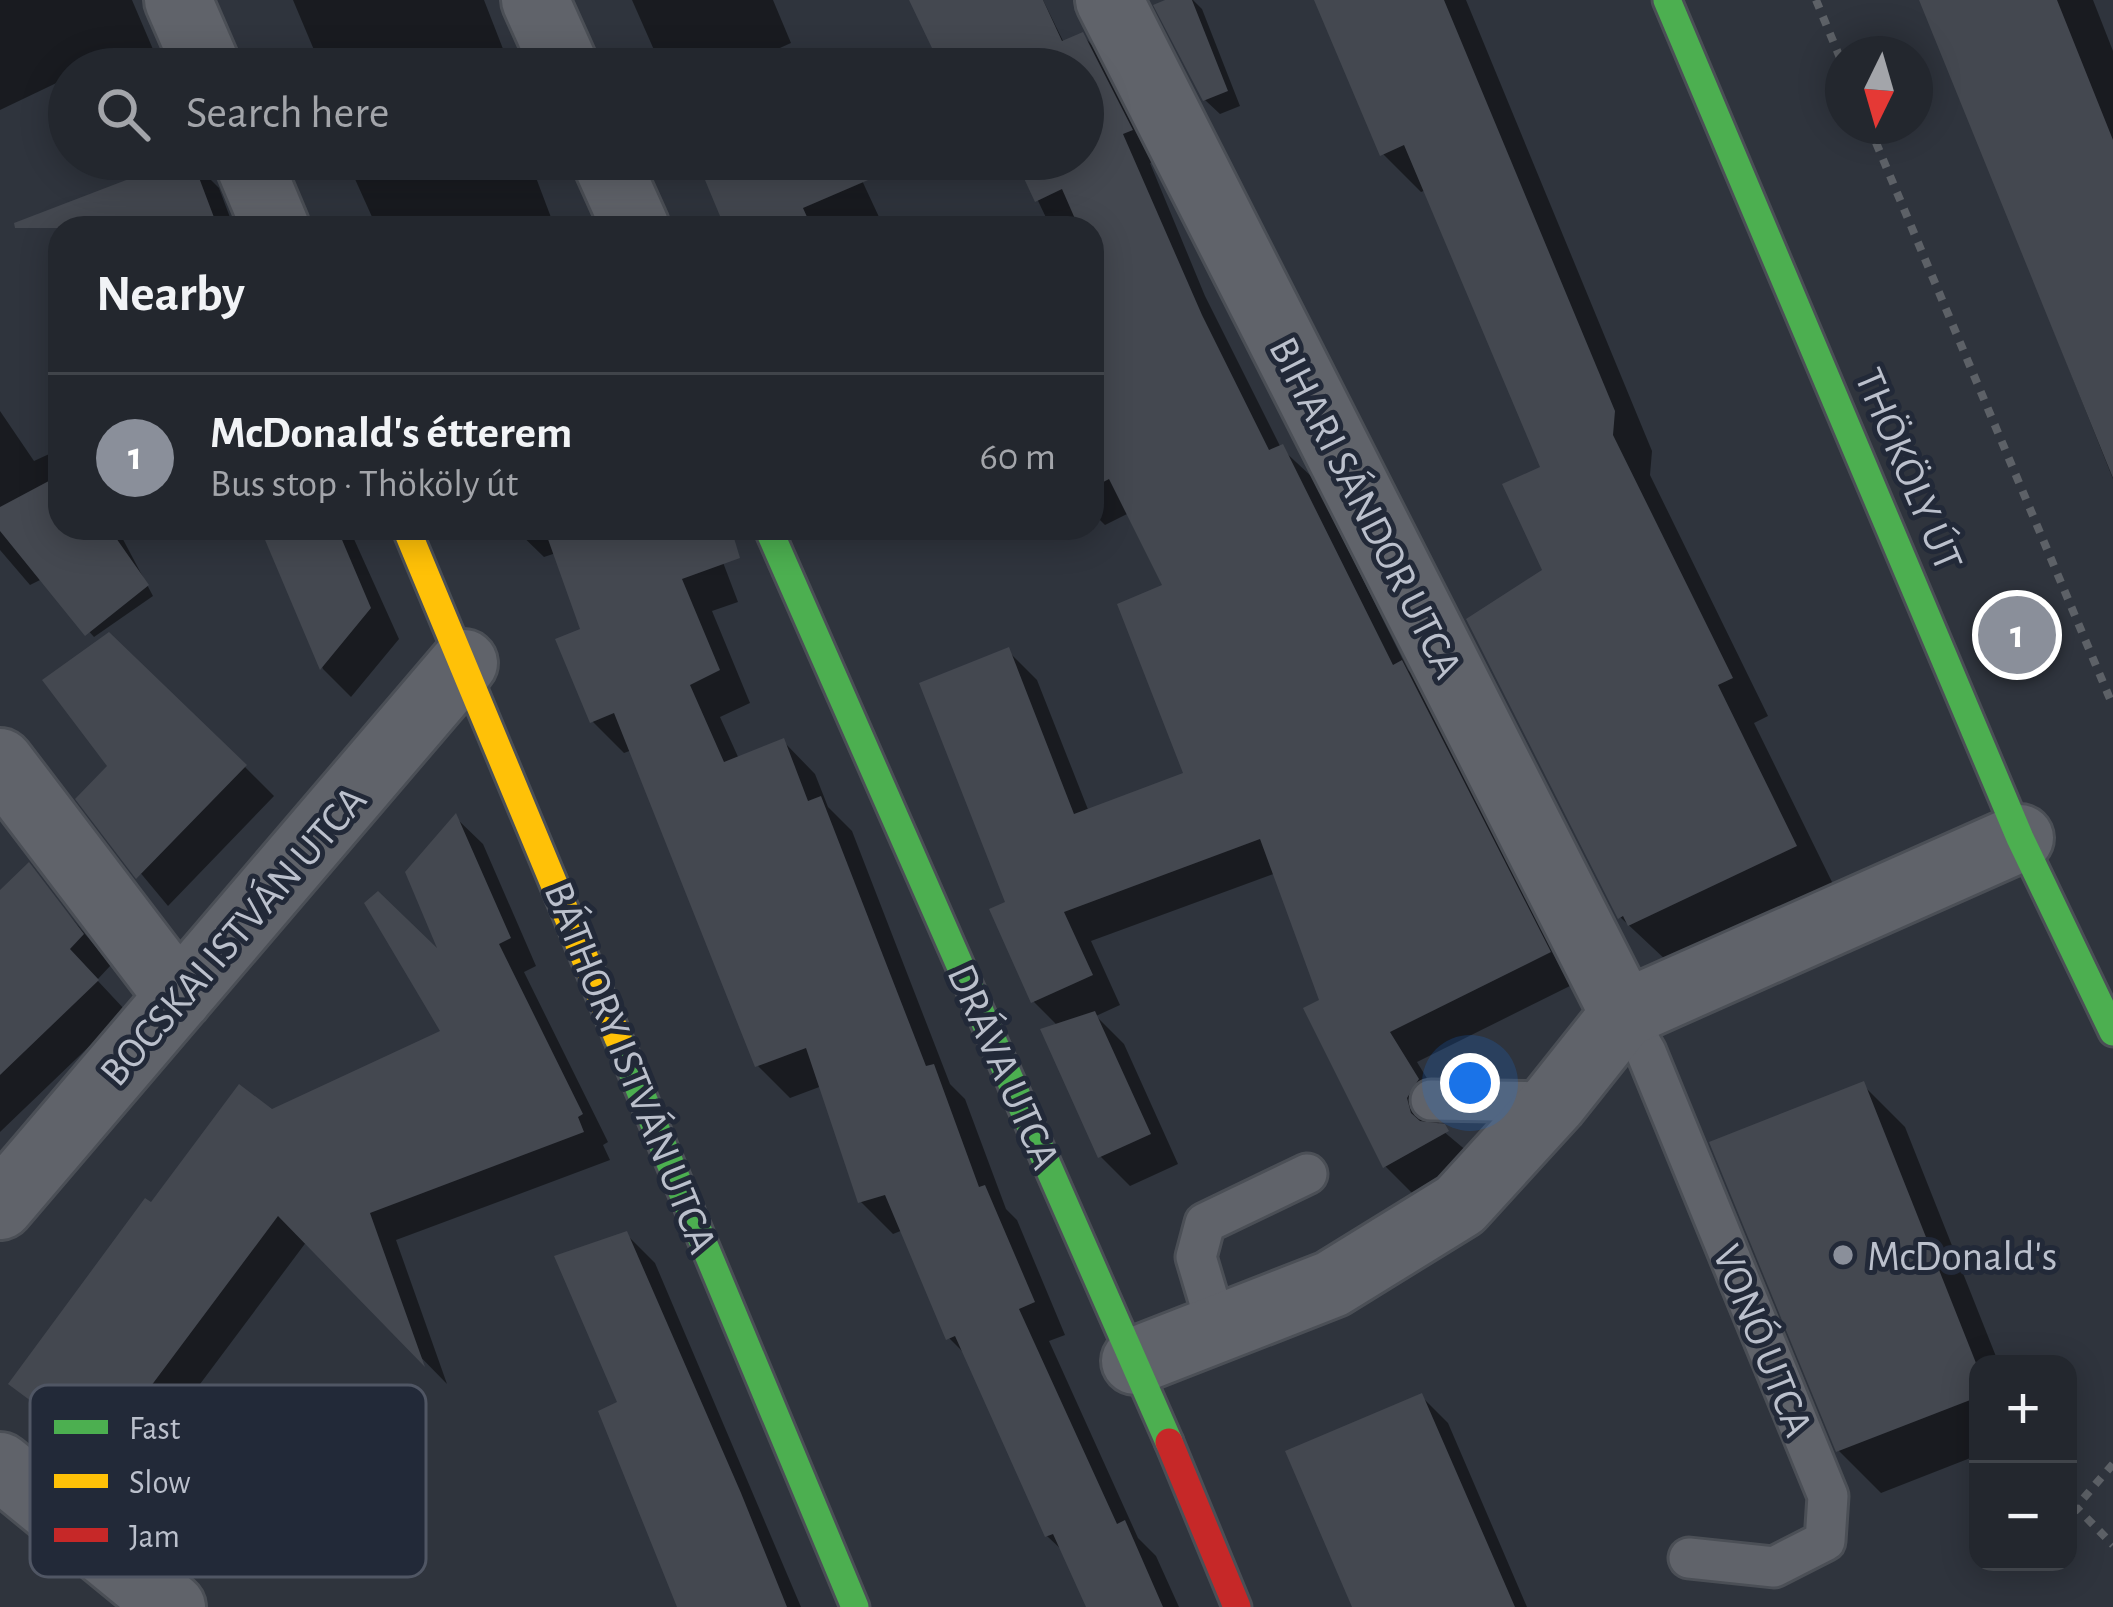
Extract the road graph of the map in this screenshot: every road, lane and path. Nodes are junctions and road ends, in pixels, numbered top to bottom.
1 (178, 0) edge
2 (536, 0) edge
3 (1109, 0) edge
4 (1667, 0) edge
5 (1816, 0) edge
6 (1831, 36) edge
7 (199, 48) edge
8 (557, 48) edge
9 (1877, 144) edge
10 (256, 180) edge
11 (614, 180) edge
12 (271, 216) edge
13 (631, 216) edge
14 (411, 540) edge
15 (773, 540) edge
16 (464, 663) junction
17 (2113, 706) edge
18 (0, 762) edge
19 (2020, 838) junction
20 (179, 997) junction
21 (1624, 1014) junction
22 (2113, 1032) edge
23 (1432, 1100) dead end
24 (1554, 1102) junction
25 (1306, 1174) dead end
26 (0, 1206) edge
27 (1218, 1331) junction
28 (1135, 1361) junction
29 (2113, 1464) edge
30 (0, 1466) edge
31 (30, 1491) edge
32 (2113, 1545) edge
33 (1689, 1558) dead end
34 (135, 1577) edge
35 (172, 1607) edge
36 (855, 1607) edge
37 (1237, 1607) edge

1 - 7 street
2 - 8 street
3 - 21 street, BIHARI SÁNDOR UTCA
4 - 19 street, THÖKÖLY ÚT
5 - 6 path
9 - 17 path
10 - 12 street
11 - 13 street
14 - 16 street, BÁTHORY ISTVÁN UTCA
15 - 28 street, DRÁVA UTCA
16 - 20 street, BOCSKAI ISTVÁN UTCA
16 - 36 street, BÁTHORY ISTVÁN UTCA
18 - 20 street
19 - 21 street
19 - 22 street, THÖKÖLY ÚT
20 - 26 street, BOCSKAI ISTVÁN UTCA
21 - 24 street
21 - 33 lane, VONÓ UTCA
23 - 24 lane
24 - 27 street
25 - 27 lane
27 - 28 street
28 - 37 street, DRÁVA UTCA
29 - 32 path
30 - 31 street
34 - 35 street

